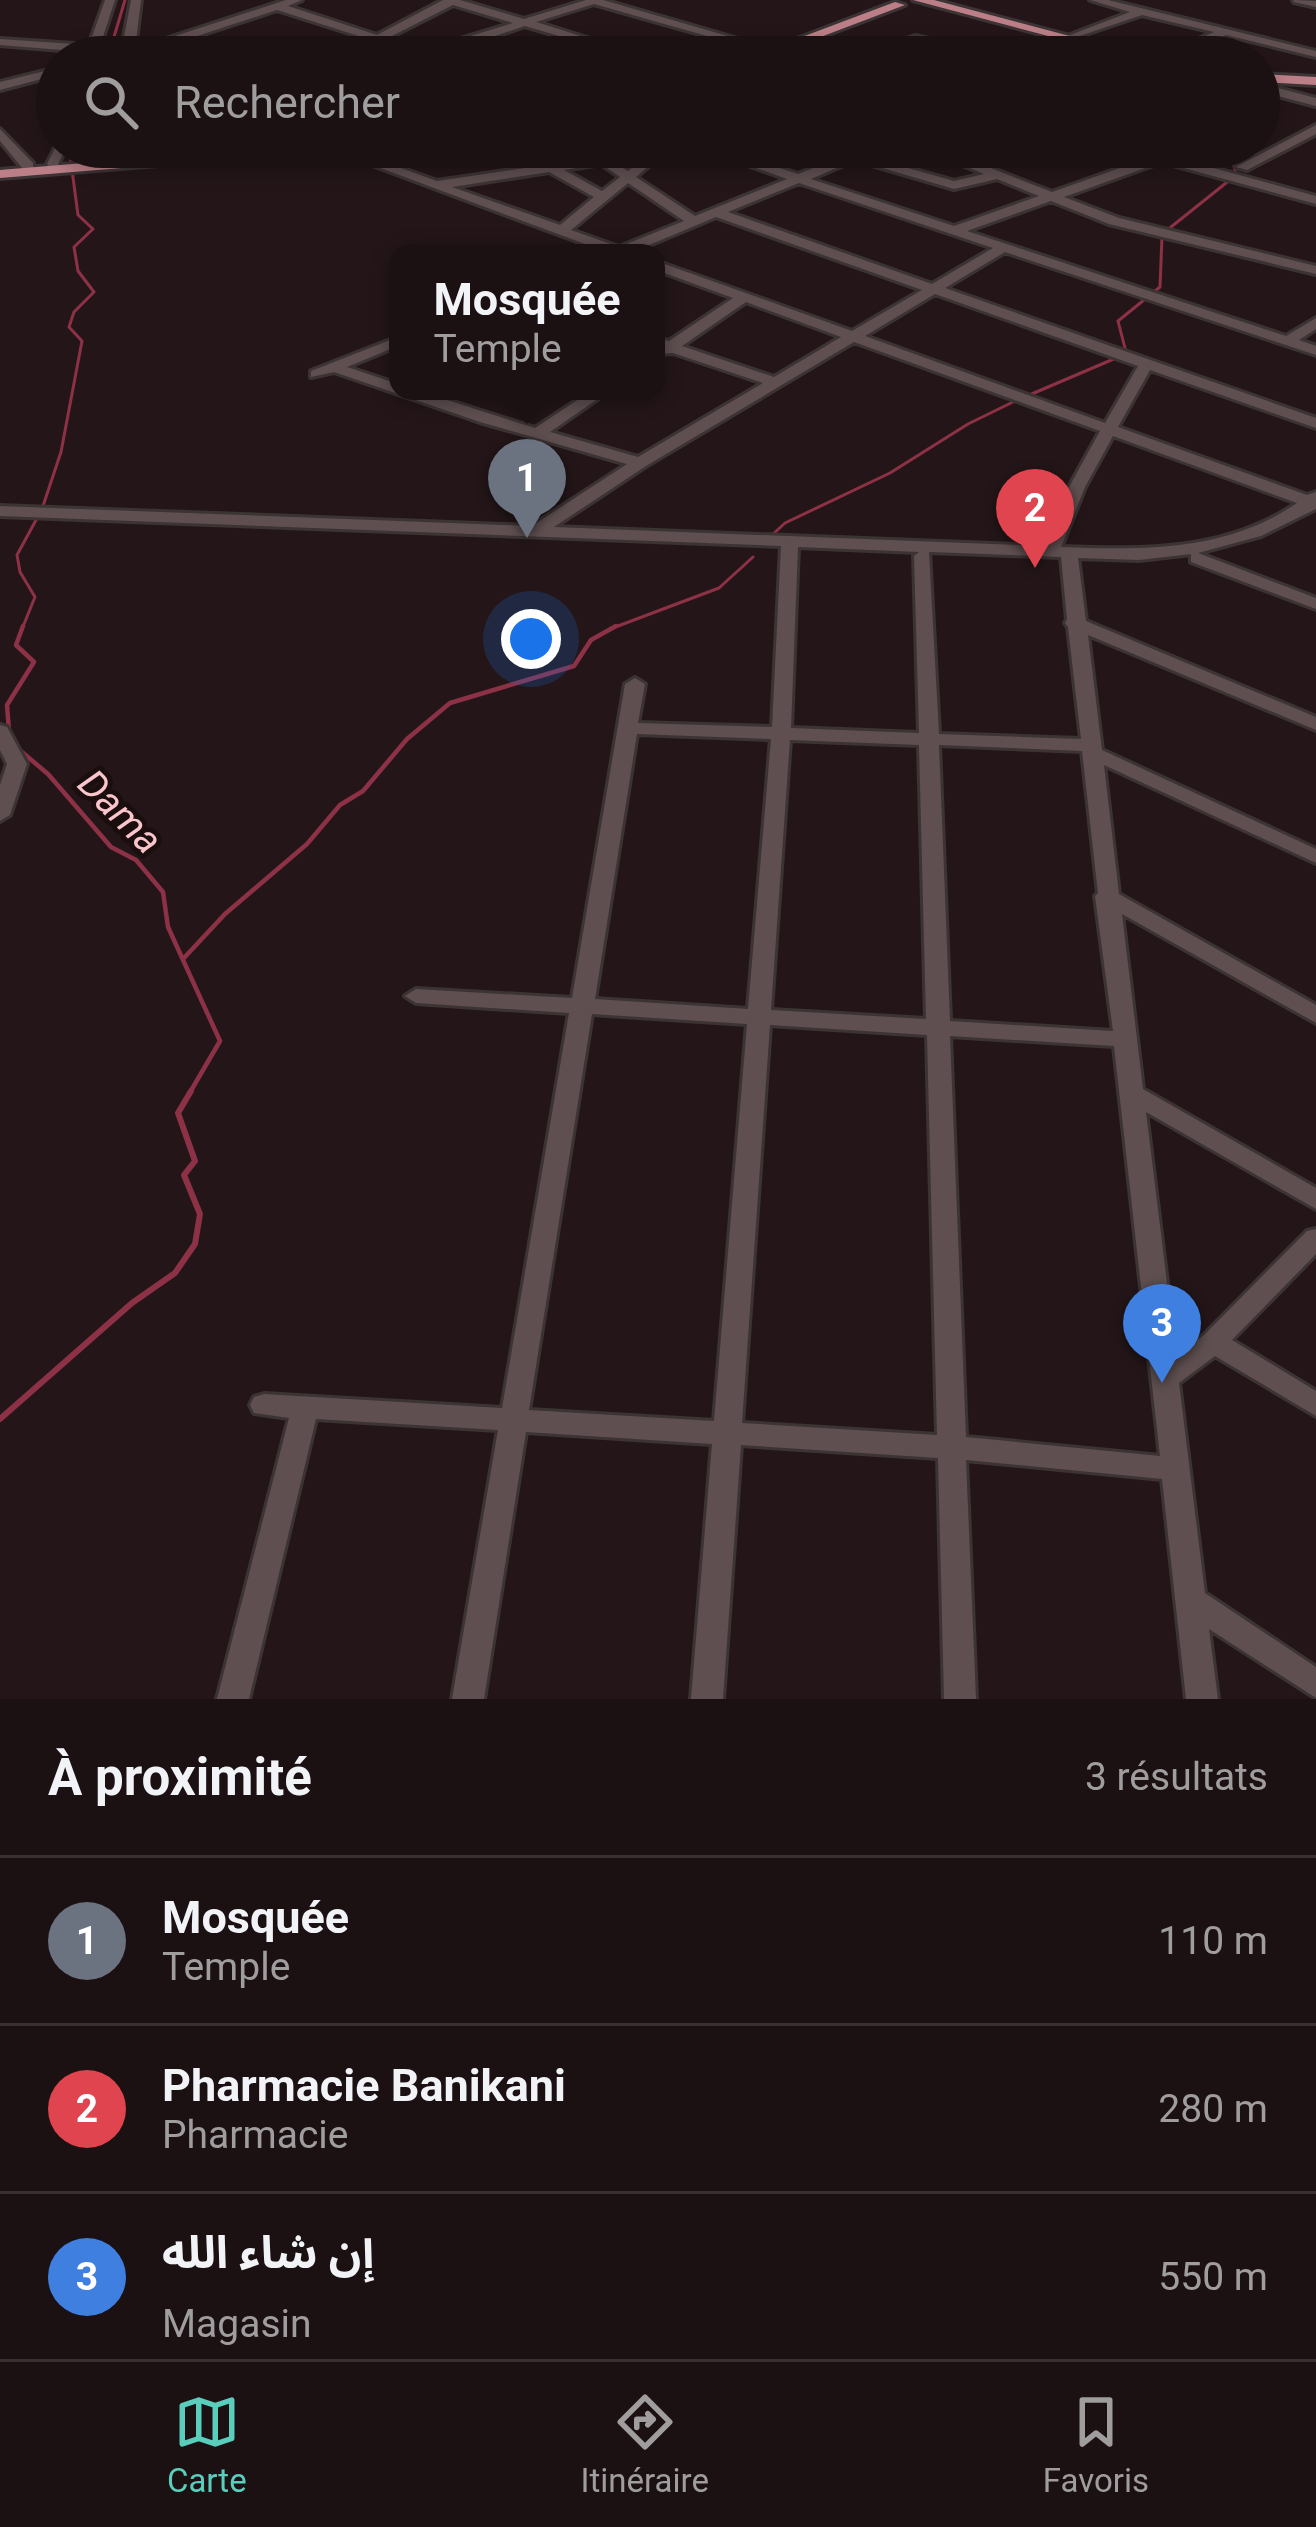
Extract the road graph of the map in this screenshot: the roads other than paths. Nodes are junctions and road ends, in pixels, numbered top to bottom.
1 (110, 0) edge
2 (136, 0) edge
3 (258, 0) edge
4 (296, 0) edge
5 (594, 0) edge
6 (1095, 0) edge
7 (1163, 0) edge
8 (1298, 0) edge
9 (450, 1) edge
10 (877, 2) edge
11 (914, 2) edge
12 (1316, 4) edge
13 (276, 6) junction
14 (1140, 10) junction
15 (524, 22) junction
16 (1226, 31) junction
17 (115, 36) edge
18 (123, 36) edge
19 (180, 36) edge
20 (370, 36) edge
21 (389, 36) edge
22 (483, 36) edge
23 (571, 36) edge
24 (712, 36) edge
25 (807, 36) edge
26 (813, 36) edge
27 (1060, 36) edge
28 (1074, 36) edge
29 (1214, 36) edge
30 (1246, 36) edge
31 (0, 42) edge
32 (36, 45) edge
33 (1280, 45) edge
34 (1316, 54) edge
35 (36, 76) edge
36 (1316, 81) edge
37 (1280, 82) edge
38 (0, 86) edge
39 (1280, 90) edge
40 (1316, 102) edge
41 (1316, 129) edge
42 (0, 133) edge
43 (1280, 139) edge
44 (1290, 142) junction
45 (1280, 147) edge
46 (36, 165) edge
47 (36, 165) edge
48 (28, 166) junction
49 (387, 168) edge
50 (529, 168) edge
51 (550, 168) edge
52 (614, 168) edge
53 (641, 168) edge
54 (768, 168) edge
55 (823, 168) edge
56 (896, 168) edge
57 (981, 168) edge
58 (1135, 168) edge
59 (1198, 168) edge
60 (0, 171) edge
61 (999, 175) junction
62 (797, 178) junction
63 (629, 179) junction
64 (436, 186) junction
65 (605, 198) junction
66 (1053, 199) junction
67 (1316, 200) edge
68 (714, 212) junction
69 (693, 221) junction
70 (956, 230) junction
71 (561, 231) junction
72 (597, 244) edge
73 (638, 244) edge
74 (1004, 248) junction
75 (665, 268) edge
76 (1316, 270) edge
77 (932, 288) junction
78 (744, 297) junction
79 (1316, 322) edge
80 (853, 337) junction
81 (1287, 342) junction
82 (389, 345) edge
83 (665, 346) edge
84 (665, 350) edge
85 (1316, 351) edge
86 (1146, 364) junction
87 (776, 383) junction
88 (389, 390) edge
89 (422, 400) edge
90 (587, 400) edge
91 (1316, 423) edge
92 (1108, 429) junction
93 (536, 434) junction
94 (640, 463) junction
95 (1315, 505) edge
96 (8, 517) edge
97 (532, 536) junction
98 (789, 547) junction
99 (1062, 555) junction
100 (923, 556) junction
101 (1197, 558) junction
102 (1316, 604) edge
103 (1074, 622) junction
104 (634, 684) dead end
105 (1316, 724) edge
106 (628, 728) junction
107 (0, 731) edge
108 (782, 734) junction
109 (930, 739) junction
110 (1091, 749) junction
111 (0, 815) edge
112 (1316, 857) edge
113 (1106, 896) junction
114 (416, 997) dead end
115 (582, 1005) junction
116 (760, 1015) junction
117 (1316, 1015) edge
118 (939, 1027) junction
119 (1123, 1040) junction
120 (1133, 1094) junction
121 (1316, 1201) edge
122 (1316, 1238) edge
123 (1214, 1342) junction
124 (1163, 1380) junction
125 (264, 1405) dead end
126 (1316, 1405) edge
127 (305, 1409) junction
128 (514, 1420) junction
129 (728, 1436) junction
130 (952, 1447) junction
131 (1174, 1469) junction
132 (1189, 1599) junction
133 (1316, 1684) edge
134 (233, 1699) edge
135 (468, 1699) edge
136 (707, 1699) edge
137 (960, 1699) edge
138 (1202, 1699) edge

1 - 17 street
2 - 18 street
3 - 13 street
4 - 13 street
5 - 15 street
5 - 24 street
6 - 14 street
7 - 14 street
8 - 12 street
9 - 15 street
9 - 21 street
10 - 11 main road
10 - 25 main road
11 - 26 main road
11 - 27 main road
13 - 19 street
13 - 20 street
14 - 16 street
14 - 28 street
15 - 22 street
15 - 23 street
16 - 29 street
16 - 30 street
31 - 32 street
33 - 34 street
35 - 38 street
36 - 37 main road
39 - 40 street
41 - 44 street
42 - 48 street
43 - 44 street
44 - 45 street
46 - 48 main road
47 - 60 main road
48 - 60 main road
49 - 64 street
50 - 64 street
51 - 65 street
52 - 63 street
53 - 63 street
54 - 62 street
55 - 62 street
56 - 61 street
57 - 61 street
58 - 66 street
59 - 67 street
61 - 66 street
62 - 68 street
62 - 70 street
63 - 65 street
63 - 69 street
64 - 71 street
65 - 71 street
66 - 70 street
66 - 76 street
68 - 69 street
68 - 77 street
69 - 73 street
70 - 74 street
71 - 72 street
74 - 77 street
74 - 81 street
75 - 78 street
77 - 80 street
77 - 86 street
78 - 80 street
78 - 83 street
79 - 81 street
80 - 87 street
80 - 92 street
81 - 85 street
82 - 88 street
84 - 87 street
86 - 91 street
86 - 92 street
87 - 94 street
89 - 93 street
90 - 93 street
92 - 95 street
92 - 99 street
93 - 94 street
94 - 97 street
95 - 99 street
95 - 101 street
96 - 97 street
97 - 98 street
98 - 99 street
98 - 100 street
98 - 108 street
99 - 100 street
99 - 101 street
99 - 103 street
100 - 109 street
101 - 102 street
103 - 105 street
103 - 110 street
104 - 106 street
106 - 108 street
106 - 115 street
107 - 111 street
108 - 109 street
108 - 116 street
109 - 110 street
109 - 118 street
110 - 112 street
110 - 113 street
113 - 117 street
113 - 119 street
114 - 115 street
115 - 116 street
115 - 128 street
116 - 118 street
116 - 129 street
118 - 119 street
118 - 130 street
119 - 120 street
120 - 121 street
120 - 124 street
122 - 123 street
123 - 124 street
123 - 126 street
124 - 131 street
125 - 127 street
127 - 128 street
127 - 134 street
128 - 129 street
128 - 135 street
129 - 130 street
129 - 136 street
130 - 131 street
130 - 137 street
131 - 132 street
132 - 133 street
132 - 138 street

